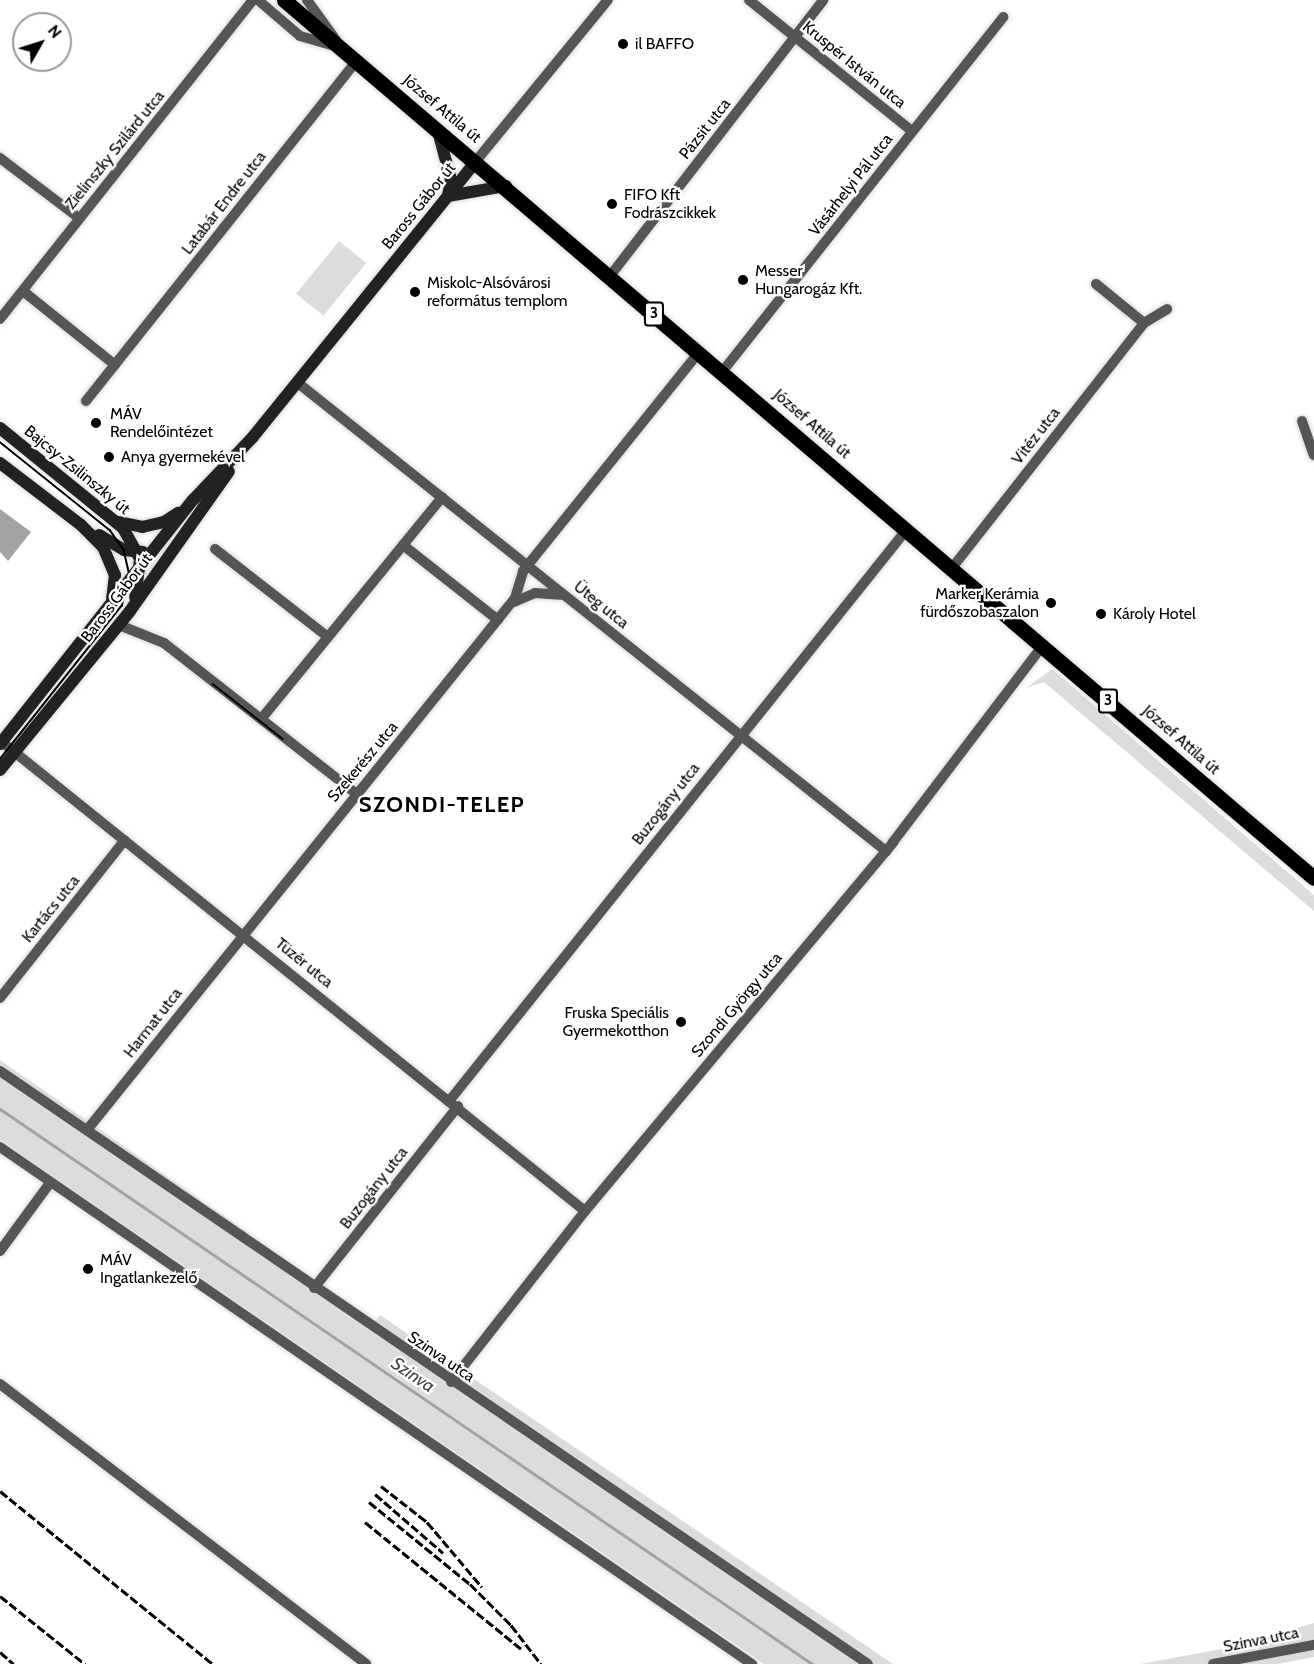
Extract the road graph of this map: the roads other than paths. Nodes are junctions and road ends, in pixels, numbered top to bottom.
1 (255, 0) edge
2 (284, 0) edge
3 (308, 0) edge
4 (608, 0) edge
5 (749, 0) edge
6 (823, 0) edge
7 (1003, 17) dead end
8 (795, 37) junction
9 (341, 48) junction
10 (357, 60) junction
11 (437, 129) junction
12 (912, 130) junction
13 (0, 158) edge
14 (476, 161) junction
15 (506, 186) junction
16 (448, 196) junction
17 (79, 218) junction
18 (609, 276) junction
19 (1096, 284) dead end
20 (23, 291) junction
21 (1167, 309) dead end
22 (0, 319) edge
23 (1144, 323) junction
24 (699, 352) junction
25 (115, 365) junction
26 (722, 372) junction
27 (298, 383) junction
28 (86, 401) dead end
29 (1302, 421) dead end
30 (0, 428) edge
31 (252, 438) junction
32 (1314, 455) edge
33 (0, 463) edge
34 (442, 497) junction
35 (190, 503) junction
36 (114, 520) junction
37 (81, 525) junction
38 (907, 529) junction
39 (183, 537) junction
40 (403, 545) junction
41 (215, 549) dead end
42 (138, 552) junction
43 (153, 552) junction
44 (528, 566) junction
45 (140, 567) junction
46 (952, 568) junction
47 (572, 602) junction
48 (108, 608) junction
49 (132, 608) junction
50 (506, 609) junction
51 (498, 620) junction
52 (119, 625) junction
53 (328, 637) junction
54 (1043, 645) junction
55 (262, 718) junction
56 (740, 735) junction
57 (1, 743) edge
58 (15, 752) junction
59 (0, 770) edge
60 (355, 793) junction
61 (125, 840) junction
62 (886, 851) junction
63 (1314, 878) edge
64 (243, 934) junction
65 (0, 998) edge
66 (0, 1071) edge
67 (454, 1103) junction
68 (87, 1130) junction
69 (0, 1148) edge
70 (51, 1183) junction
71 (585, 1211) junction
72 (0, 1251) edge
73 (314, 1288) junction
74 (451, 1382) junction
75 (0, 1384) edge
76 (1314, 1645) edge
77 (366, 1664) edge
78 (752, 1664) edge
79 (868, 1664) edge
80 (1214, 1664) edge

1 - 9 street
1 - 17 street, Zielinszky Szilárd utca
2 - 9 main road, József Attila út / 3
3 - 9 street
4 - 14 street
5 - 8 street, Kruspér István utca
6 - 8 street, Pázsit utca
7 - 12 street, Vásárhelyi Pál utca
8 - 12 street, Kruspér István utca
8 - 18 street, Pázsit utca
9 - 10 main road, József Attila út / 3
10 - 11 main road, József Attila út / 3
10 - 25 street, Latabár Endre utca
11 - 14 main road, József Attila út / 3
11 - 16 street
12 - 26 street, Vásárhelyi Pál utca
13 - 17 street
14 - 15 main road, József Attila út / 3
14 - 16 street, Baross Gábor út
15 - 16 street
15 - 18 main road, József Attila út / 3
16 - 27 street, Baross Gábor út
17 - 20 street, Zielinszky Szilárd utca
18 - 24 main road, József Attila út / 3
19 - 23 street
20 - 22 street, Zielinszky Szilárd utca
20 - 25 street
21 - 23 street, Vitéz utca
23 - 46 street, Vitéz utca
24 - 26 main road, József Attila út / 3
24 - 44 street, Szekerész utca
25 - 28 street, Latabár Endre utca
26 - 38 main road, József Attila út / 3
27 - 31 street, Baross Gábor út
27 - 34 street, Üteg utca
29 - 32 street
30 - 36 street, Bajcsy-Zsilinszky út
31 - 35 street, Baross Gábor út
31 - 39 street, Baross Gábor út
33 - 37 street
34 - 40 street
34 - 44 street, Üteg utca
35 - 36 street
35 - 43 street, Baross Gábor út
36 - 42 street, Bajcsy-Zsilinszky út
37 - 42 street
37 - 48 street
38 - 46 main road, József Attila út / 3
38 - 56 street, Buzogány utca
39 - 43 street
39 - 49 street, Baross Gábor út
40 - 51 street
40 - 53 street
41 - 53 street
42 - 43 street
42 - 45 street, Bajcsy-Zsilinszky út
43 - 45 street, Baross Gábor út
44 - 47 street, Üteg utca
44 - 50 street, Szekerész utca
45 - 48 street, Baross Gábor út
45 - 49 street, Bajcsy-Zsilinszky út
46 - 54 main road, József Attila út / 3
47 - 50 street, Szekerész utca
47 - 56 street, Üteg utca
48 - 57 street, Baross Gábor út
49 - 52 street, Baross Gábor út
50 - 51 street, Szekerész utca
51 - 60 street, Szekerész utca
52 - 55 street
52 - 58 street, Baross Gábor út
53 - 55 street
54 - 62 street, Szondi György utca
54 - 63 main road, József Attila út / 3
55 - 60 street
56 - 62 street, Üteg utca
56 - 67 street, Buzogány utca
57 - 58 street, Tüzér utca
58 - 59 street, Baross Gábor út
58 - 61 street, Tüzér utca
60 - 64 street, Szekerész utca
61 - 64 street, Tüzér utca
61 - 65 street, Kartács utca
62 - 71 street, Szondi György utca
64 - 67 street, Tüzér utca
64 - 68 street, Harmat utca
66 - 68 street, Szinva utca
67 - 71 street, Tüzér utca
67 - 73 street, Buzogány utca
68 - 73 street, Szinva utca
69 - 70 street
70 - 72 street
70 - 78 street
71 - 74 street, Szondi György utca
73 - 74 street, Szinva utca
74 - 79 street, Szinva utca
75 - 77 street
76 - 80 street, Szinva utca

